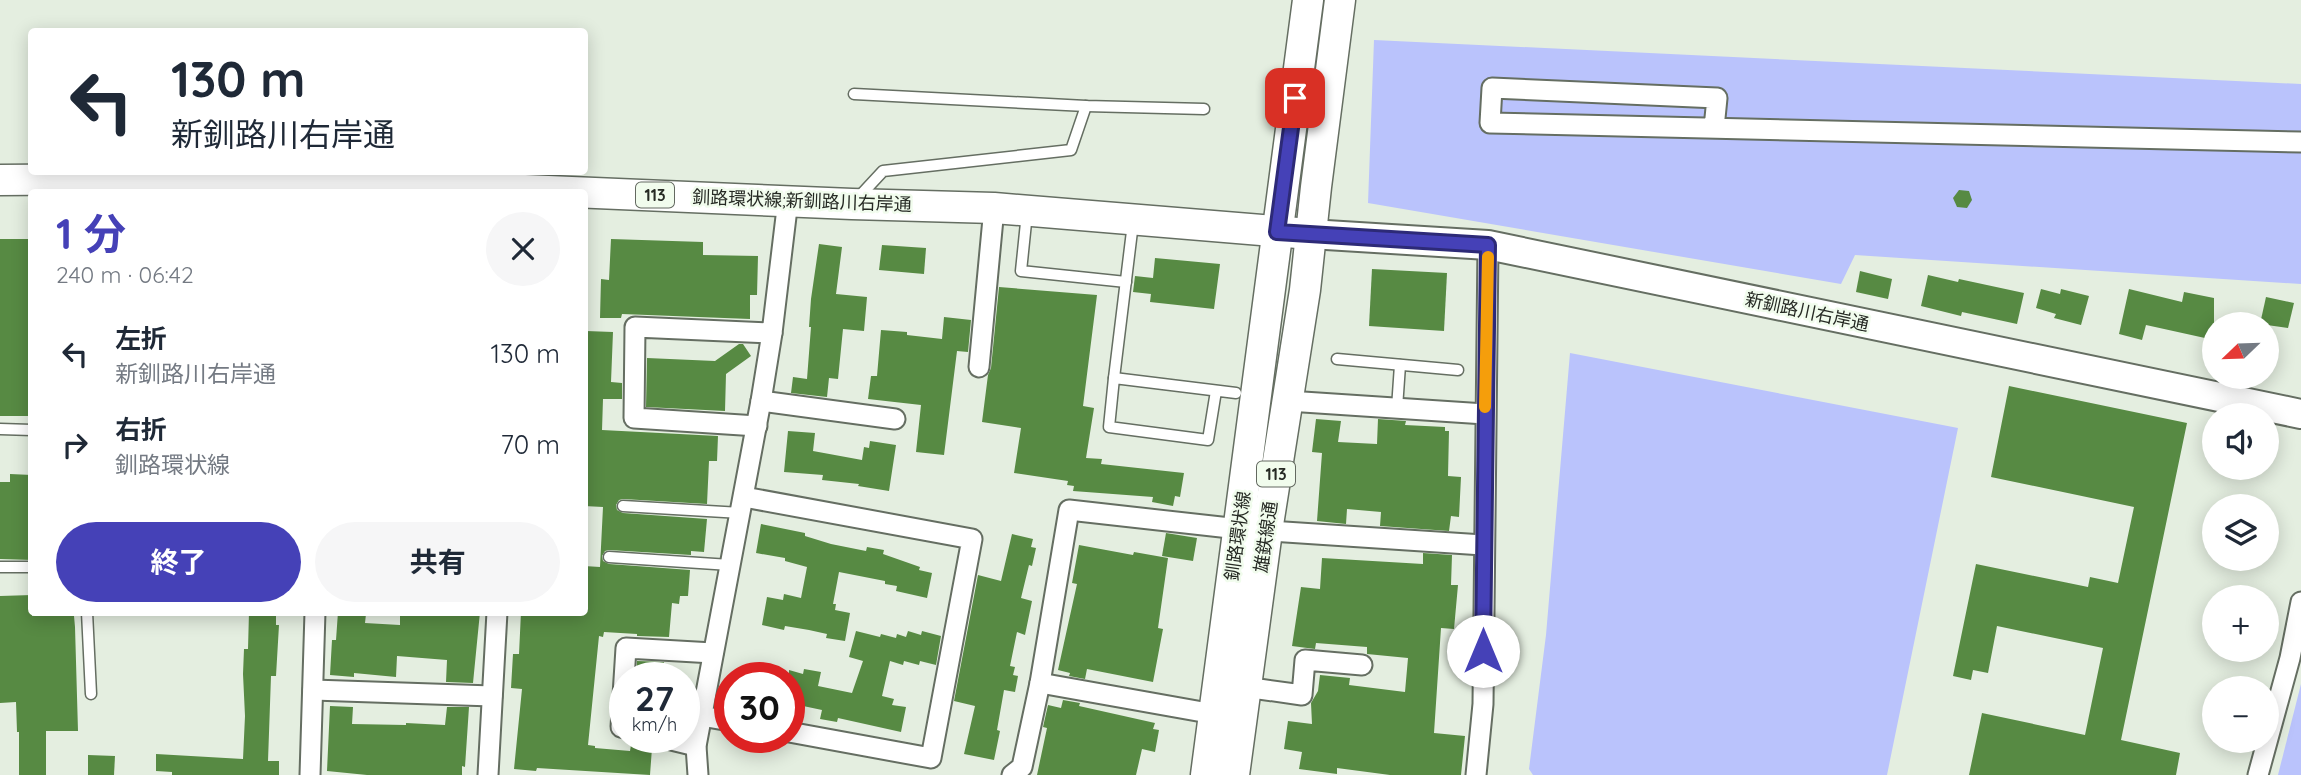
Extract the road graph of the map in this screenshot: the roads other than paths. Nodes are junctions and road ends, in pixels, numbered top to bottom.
1 (1308, 0) edge
2 (1340, 0) edge
3 (854, 94) dead end
4 (1086, 106) junction
5 (1204, 109) dead end
6 (1714, 128) junction
7 (2301, 142) edge
8 (0, 180) edge
9 (243, 185) edge
10 (291, 186) edge
11 (434, 189) edge
12 (588, 193) edge
13 (788, 200) junction
14 (852, 204) junction
15 (994, 208) junction
16 (1027, 211) junction
17 (1133, 220) junction
18 (1277, 232) junction
19 (1310, 234) junction
20 (1488, 245) junction
21 (1126, 282) junction
22 (772, 333) junction
23 (1336, 359) dead end
24 (1400, 365) junction
25 (979, 367) dead end
26 (1458, 370) dead end
27 (1114, 379) junction
28 (1216, 391) junction
29 (1236, 393) dead end
30 (761, 401) junction
31 (1288, 401) junction
32 (1397, 408) junction
33 (1485, 414) junction
34 (2301, 414) edge
35 (895, 419) dead end
36 (757, 426) junction
37 (0, 429) edge
38 (28, 430) edge
39 (742, 505) junction
40 (622, 506) dead end
41 (1253, 530) junction
42 (1483, 545) junction
43 (609, 556) dead end
44 (730, 565) junction
45 (0, 567) edge
46 (28, 567) edge
47 (2301, 602) edge
48 (87, 616) edge
49 (316, 616) edge
50 (497, 616) edge
51 (713, 653) junction
52 (2295, 659) edge
53 (625, 662) edge
54 (1363, 666) dead end
55 (1040, 683) junction
56 (1245, 687) junction
57 (313, 690) junction
58 (91, 694) dead end
59 (492, 696) junction
60 (1214, 714) junction
61 (702, 716) junction
62 (714, 718) edge
63 (700, 726) edge
64 (805, 735) edge
65 (696, 753) edge
66 (310, 775) edge
67 (488, 775) edge
68 (698, 775) edge
69 (1012, 775) edge
70 (1206, 775) edge
71 (1234, 775) edge
72 (1476, 775) edge
73 (2258, 775) edge

1 - 18 main road, 釧路環状線 / 113
2 - 19 main road, 雄鉄線通 / 113
3 - 4 lane
4 - 5 lane
4 - 14 lane
6 - 6 street
6 - 7 street
8 - 9 main road, 釧路環状線;新釧路川右岸通 / 113
9 - 10 main road, 釧路環状線;新釧路川右岸通 / 113
10 - 11 main road, 釧路環状線;新釧路川右岸通 / 113
12 - 13 main road, 釧路環状線;新釧路川右岸通 / 113
13 - 14 main road, 釧路環状線;新釧路川右岸通 / 113
13 - 22 street
14 - 15 main road, 釧路環状線;新釧路川右岸通 / 113
15 - 16 main road, 釧路環状線;新釧路川右岸通 / 113
15 - 25 street
16 - 17 main road, 釧路環状線;新釧路川右岸通 / 113
16 - 21 lane
17 - 18 main road, 釧路環状線;新釧路川右岸通 / 113
17 - 21 lane
18 - 19 main road, 釧路環状線;新釧路川右岸通 / 113
18 - 41 main road, 釧路環状線 / 113
19 - 20 street, 新釧路川右岸通
19 - 31 main road, 雄鉄線通 / 113
20 - 33 street
20 - 34 street, 新釧路川右岸通
21 - 27 lane
22 - 30 street
22 - 36 street
23 - 24 lane
24 - 26 lane
24 - 32 lane
27 - 28 lane
27 - 28 lane
28 - 29 lane
30 - 35 street
30 - 36 street
31 - 32 street
31 - 41 main road, 雄鉄線通 / 113
32 - 33 street
33 - 42 street
36 - 39 street
37 - 38 lane
39 - 40 lane
39 - 44 street
39 - 64 street
41 - 42 street
41 - 55 street
41 - 56 main road, 雄鉄線通 / 113
41 - 60 main road, 釧路環状線 / 113
42 - 72 street
43 - 44 lane
44 - 51 street
45 - 46 lane
47 - 52 street
48 - 58 lane
49 - 57 street
50 - 59 street
51 - 53 street
51 - 61 street
52 - 73 street
54 - 56 street
55 - 60 street
55 - 69 street
56 - 71 main road, 雄鉄線通 / 113
57 - 59 street
57 - 66 street
59 - 67 street
60 - 70 main road, 釧路環状線 / 113
61 - 62 street
61 - 63 street
65 - 68 street

